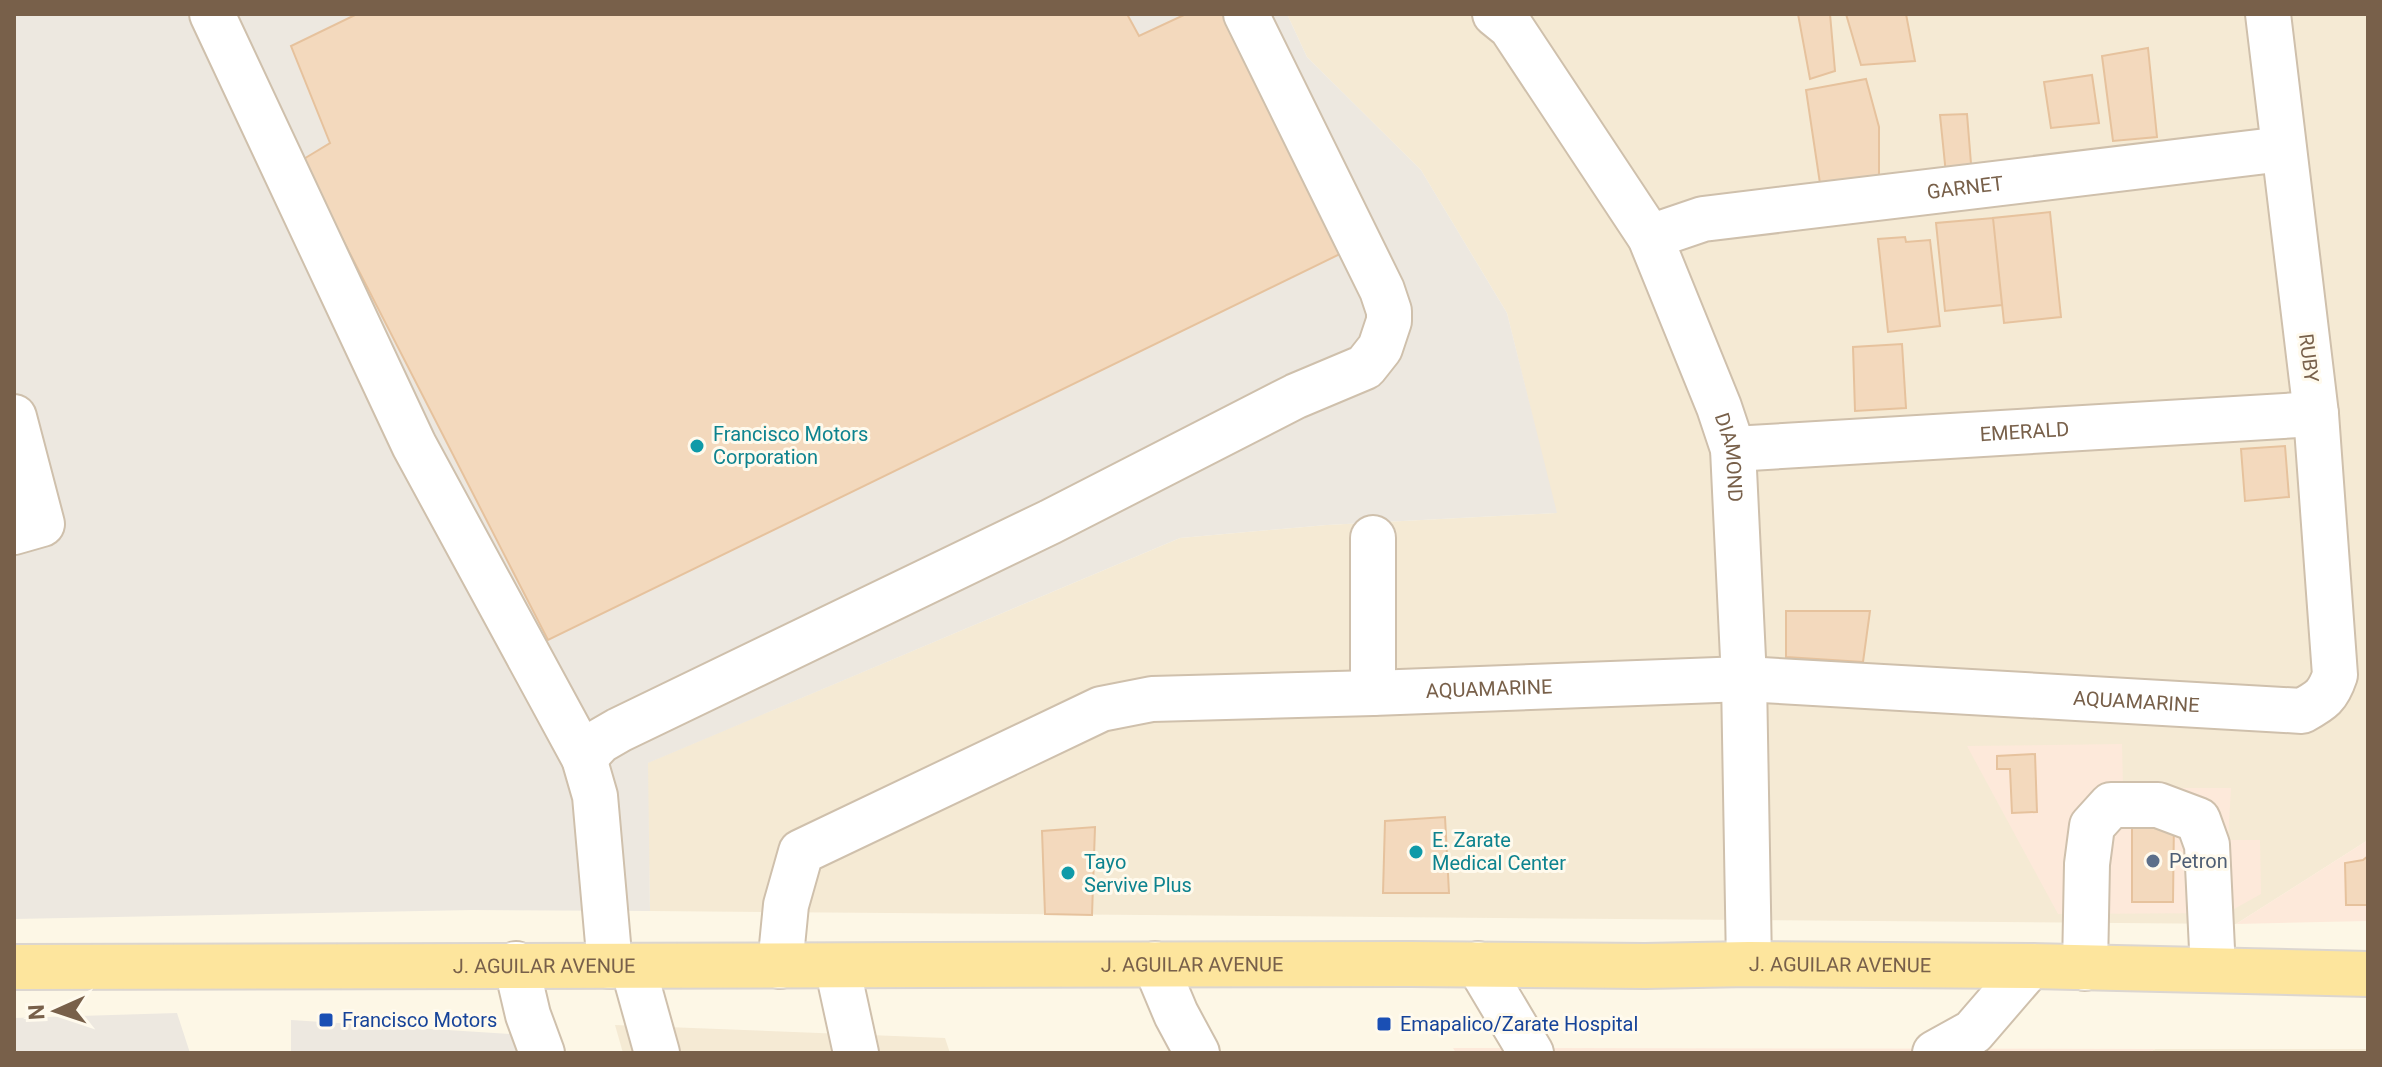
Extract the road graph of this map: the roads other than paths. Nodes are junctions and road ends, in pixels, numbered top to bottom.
1 (212, 14) edge
2 (1246, 14) edge
3 (2268, 14) edge
4 (1515, 18) edge
5 (2283, 149) junction
6 (1650, 237) junction
7 (2316, 414) junction
8 (14, 417) edge
9 (1733, 449) junction
10 (14, 532) edge
11 (1373, 538) dead end
12 (1744, 679) junction
13 (1373, 693) junction
14 (2322, 700) joint
15 (584, 758) junction
16 (516, 964) junction
17 (1155, 964) junction
18 (1478, 964) junction
19 (1749, 964) junction
20 (780, 966) junction
21 (837, 966) junction
22 (2030, 966) junction
23 (14, 967) edge
24 (621, 967) junction
25 (2085, 968) junction
26 (2213, 970) junction
27 (2368, 974) edge
28 (542, 1053) edge
29 (657, 1053) edge
30 (856, 1053) edge
31 (1197, 1053) edge
32 (1531, 1053) edge
33 (1935, 1053) edge

1 - 15 street
2 - 15 street
3 - 5 street, RUBY
4 - 6 street, DIAMOND
5 - 6 street, GARNET
5 - 7 street, RUBY
6 - 9 street, DIAMOND
7 - 9 street, EMERALD
7 - 14 street, RUBY
8 - 10 street
9 - 12 street, DIAMOND
11 - 13 street
12 - 13 street, AQUAMARINE
12 - 14 street, AQUAMARINE
12 - 19 street, DIAMOND
13 - 20 street, AQUAMARINE
15 - 24 street
16 - 23 main road, J. AGUILAR AVENUE
16 - 24 main road, J. AGUILAR AVENUE
16 - 28 street
17 - 18 main road, J. AGUILAR AVENUE
17 - 21 main road, J. AGUILAR AVENUE
17 - 31 street
18 - 19 main road, J. AGUILAR AVENUE
18 - 32 street
19 - 22 main road, J. AGUILAR AVENUE
20 - 21 main road, J. AGUILAR AVENUE
20 - 24 main road, J. AGUILAR AVENUE
21 - 30 street
22 - 25 main road, J. AGUILAR AVENUE
22 - 33 street
24 - 29 street
25 - 26 main road, J. AGUILAR AVENUE
25 - 26 street
26 - 27 main road, J. AGUILAR AVENUE

